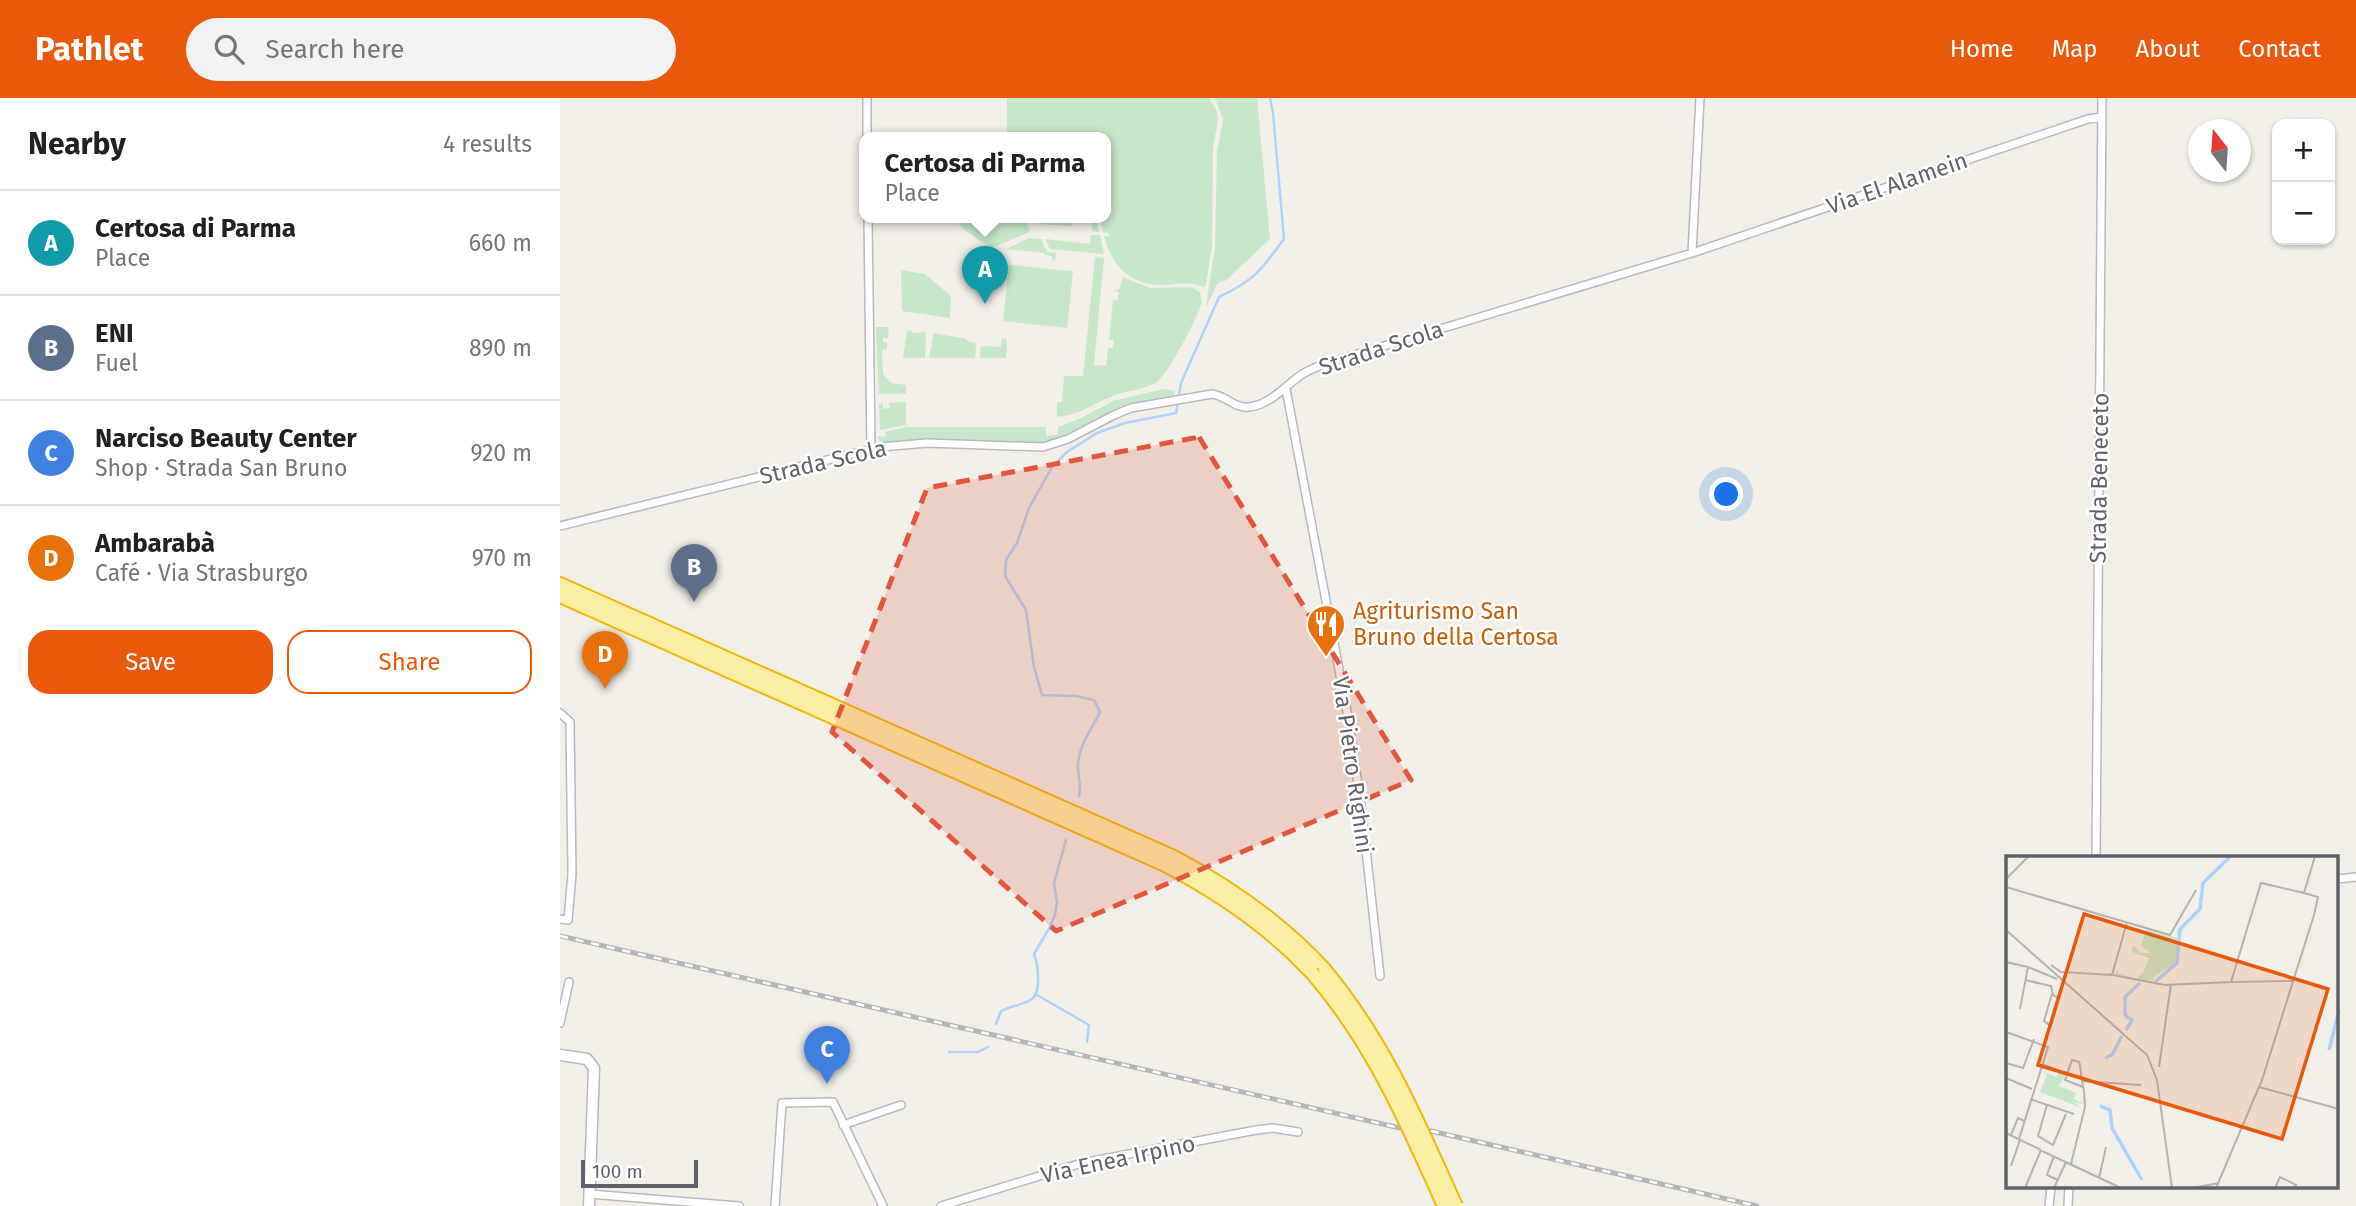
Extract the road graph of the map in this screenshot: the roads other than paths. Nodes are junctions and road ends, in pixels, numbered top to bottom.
1 (867, 98) edge
2 (1700, 98) edge
3 (2102, 98) edge
4 (2102, 117) junction
5 (867, 132) edge
6 (868, 223) edge
7 (1692, 253) junction
8 (1286, 389) junction
9 (870, 449) junction
10 (560, 526) edge
11 (560, 584) edge
12 (560, 596) edge
13 (560, 713) edge
14 (2095, 856) edge
15 (2356, 877) edge
16 (2338, 879) edge
17 (560, 919) edge
18 (1318, 972) junction
19 (1380, 976) dead end
20 (569, 982) dead end
21 (560, 1023) edge
22 (560, 1055) edge
23 (901, 1105) dead end
24 (843, 1125) junction
25 (1298, 1132) dead end
26 (2051, 1188) edge
27 (2070, 1188) edge
28 (589, 1194) junction
29 (589, 1206) edge
30 (739, 1206) edge
31 (775, 1206) edge
32 (883, 1206) edge
33 (941, 1206) edge
34 (1444, 1206) edge
35 (1456, 1206) edge
36 (2049, 1206) edge
37 (2068, 1206) edge

1 - 5 street
2 - 7 street
3 - 4 street, Strada Beneceto
4 - 7 street, Via El Alamein
4 - 14 street, Strada Beneceto
6 - 9 street
7 - 8 street, Strada Scola
8 - 9 street, Strada Scola
8 - 19 street, Via Pietro Righini
9 - 10 street, Strada Scola
11 - 18 highway
12 - 18 highway
13 - 17 street
15 - 16 street
18 - 34 highway, bridge
18 - 35 highway, bridge
20 - 21 street
22 - 28 street
23 - 24 street
24 - 31 street
24 - 32 street
25 - 33 street, Via Enea Irpino
26 - 36 street
27 - 37 street
28 - 29 street
28 - 30 street

